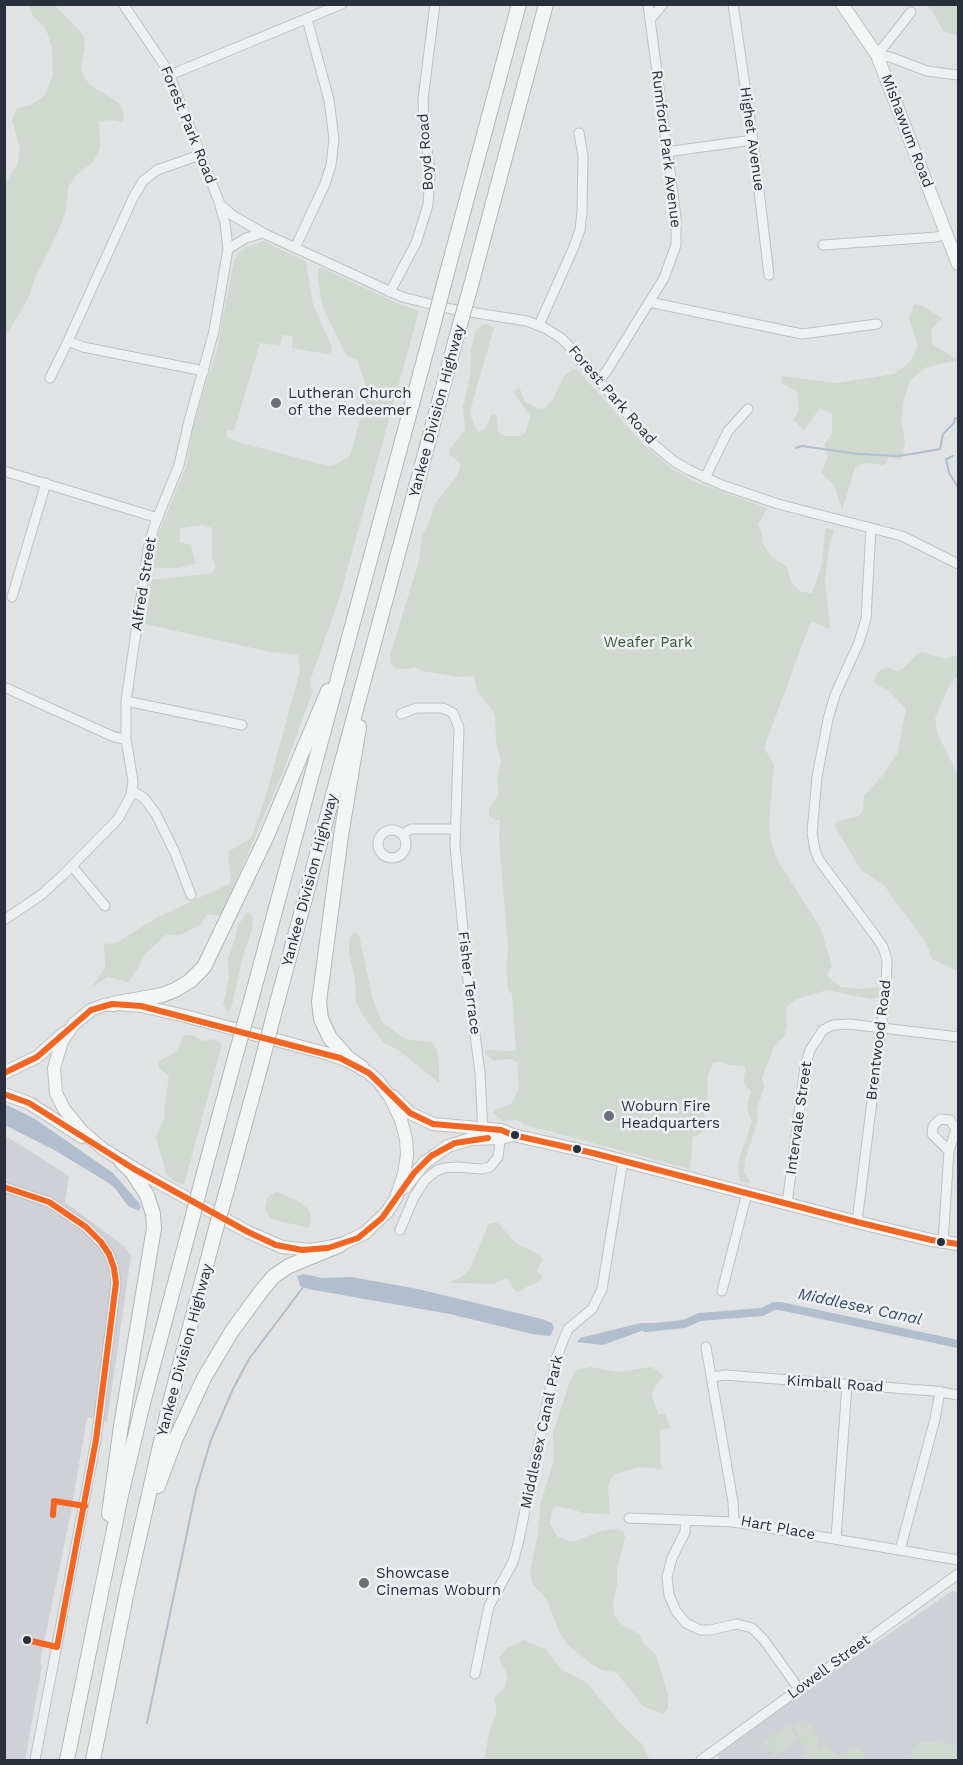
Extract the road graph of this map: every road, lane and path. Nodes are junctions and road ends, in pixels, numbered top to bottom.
1 (123, 4) edge
2 (342, 4) edge
3 (435, 4) edge
4 (519, 4) edge
5 (546, 4) edge
6 (648, 4) edge
7 (663, 4) edge
8 (733, 4) edge
9 (842, 4) edge
10 (911, 12) dead end
11 (307, 19) junction
12 (650, 20) junction
13 (877, 55) junction
14 (170, 75) junction
15 (958, 75) edge
16 (579, 133) dead end
17 (753, 140) junction
18 (666, 152) junction
19 (200, 155) junction
20 (220, 204) junction
21 (263, 233) junction
22 (947, 234) junction
23 (823, 245) dead end
24 (295, 248) junction
25 (956, 248) edge
26 (228, 249) junction
27 (958, 264) edge
28 (769, 275) dead end
29 (390, 292) junction
30 (649, 302) junction
31 (877, 324) dead end
32 (539, 325) junction
33 (68, 341) junction
34 (204, 371) junction
35 (50, 378) dead end
36 (598, 381) junction
37 (748, 409) dead end
38 (4, 471) edge
39 (705, 478) junction
40 (46, 483) junction
41 (158, 518) junction
42 (870, 528) junction
43 (958, 564) edge
44 (12, 597) dead end
45 (349, 636) junction
46 (376, 636) junction
47 (4, 687) edge
48 (126, 701) junction
49 (401, 714) dead end
50 (242, 725) dead end
51 (126, 739) junction
52 (132, 791) junction
53 (454, 829) junction
54 (403, 834) dead end
55 (72, 866) junction
56 (191, 895) dead end
57 (105, 906) dead end
58 (4, 920) edge
59 (112, 1004) junction
60 (74, 1024) junction
61 (881, 1029) junction
62 (958, 1037) edge
63 (362, 1068) junction
64 (4, 1072) edge
65 (384, 1087) junction
66 (4, 1094) edge
67 (483, 1133) junction
68 (505, 1134) junction
69 (103, 1149) junction
70 (949, 1151) dead end
71 (121, 1161) junction
72 (623, 1161) junction
73 (4, 1187) edge
74 (747, 1193) junction
75 (788, 1204) junction
76 (393, 1205) junction
77 (857, 1222) junction
78 (400, 1230) dead end
79 (943, 1242) junction
80 (958, 1244) edge
81 (340, 1245) junction
82 (722, 1291) dead end
83 (706, 1347) dead end
84 (712, 1377) junction
85 (847, 1385) junction
86 (940, 1392) junction
87 (958, 1395) edge
88 (629, 1518) dead end
89 (686, 1520) junction
90 (734, 1522) junction
91 (836, 1539) junction
92 (900, 1550) junction
93 (958, 1560) edge
94 (958, 1574) edge
95 (101, 1590) junction
96 (127, 1591) junction
97 (476, 1674) dead end
98 (799, 1689) junction
99 (704, 1760) edge
100 (35, 1761) edge
101 (67, 1761) edge
102 (93, 1761) edge

1 - 14 street, Forest Park Road
2 - 11 street
3 - 29 street, Boyd Road
4 - 45 highway, Yankee Division Highway, bridge
5 - 46 highway, Yankee Division Highway, bridge
6 - 12 street, Rumford Park Avenue
7 - 12 street
8 - 17 street, Highet Avenue
9 - 13 main road, Mishawum Road
10 - 13 street
11 - 14 street
11 - 24 street
12 - 18 street, Rumford Park Avenue
13 - 15 street
13 - 22 main road, Mishawum Road
14 - 19 street, Forest Park Road
16 - 32 street
17 - 18 street
17 - 28 street, Highet Avenue
18 - 30 street, Rumford Park Avenue
19 - 20 street, Forest Park Road
19 - 33 street
20 - 21 street, Forest Park Road
20 - 26 street, Alfred Street
21 - 24 street, Forest Park Road
21 - 26 street
22 - 23 street
22 - 25 main road, Mishawum Road
24 - 29 street, Forest Park Road
25 - 27 main road, Mishawum Road
26 - 34 street, Alfred Street
29 - 32 street, Forest Park Road
30 - 31 street
30 - 36 street, Rumford Park Avenue
32 - 36 street, Forest Park Road
33 - 34 street
33 - 35 street
34 - 41 street, Alfred Street
36 - 39 street, Forest Park Road
37 - 39 street
38 - 40 street
39 - 42 street, Forest Park Road
40 - 41 street
40 - 44 street
41 - 48 street, Alfred Street
42 - 43 street, Forest Park Road
42 - 61 street, Brentwood Road
45 - 59 highway
45 - 95 highway, Yankee Division Highway, bridge
46 - 63 highway
46 - 96 highway, Yankee Division Highway, bridge
47 - 51 street
48 - 50 street
48 - 51 street, Alfred Street
49 - 53 street, Fisher Terrace
51 - 52 street, Alfred Street
52 - 55 street
52 - 56 street
53 - 54 street
53 - 67 street, Fisher Terrace
55 - 57 street
55 - 58 street
59 - 60 main road
59 - 63 main road
60 - 64 main road
60 - 69 main road
61 - 62 street, Intervale Street
61 - 75 street, Intervale Street
61 - 77 street, Brentwood Road
63 - 65 main road
65 - 67 main road
65 - 76 main road
66 - 69 main road
67 - 68 main road
67 - 76 main road
68 - 72 main road
68 - 78 street
69 - 71 main road
70 - 79 street
71 - 81 main road
71 - 95 highway
72 - 74 main road
72 - 97 street, Middlesex Canal Park
73 - 100 street
74 - 75 main road
74 - 82 street
75 - 77 main road
76 - 81 main road
77 - 79 main road
79 - 80 main road
81 - 96 highway
83 - 84 street, Hart Place
84 - 85 street, Kimball Road
84 - 90 street, Hart Place
85 - 86 street, Kimball Road
85 - 91 street
86 - 87 street, Kimball Road
86 - 92 street
88 - 89 street
89 - 90 street
89 - 98 street
90 - 91 street, Hart Place
91 - 92 street, Hart Place
92 - 93 street, Hart Place
94 - 98 street, Lowell Street
95 - 101 highway, Yankee Division Highway
96 - 102 highway, Yankee Division Highway
98 - 99 street, Lowell Street

